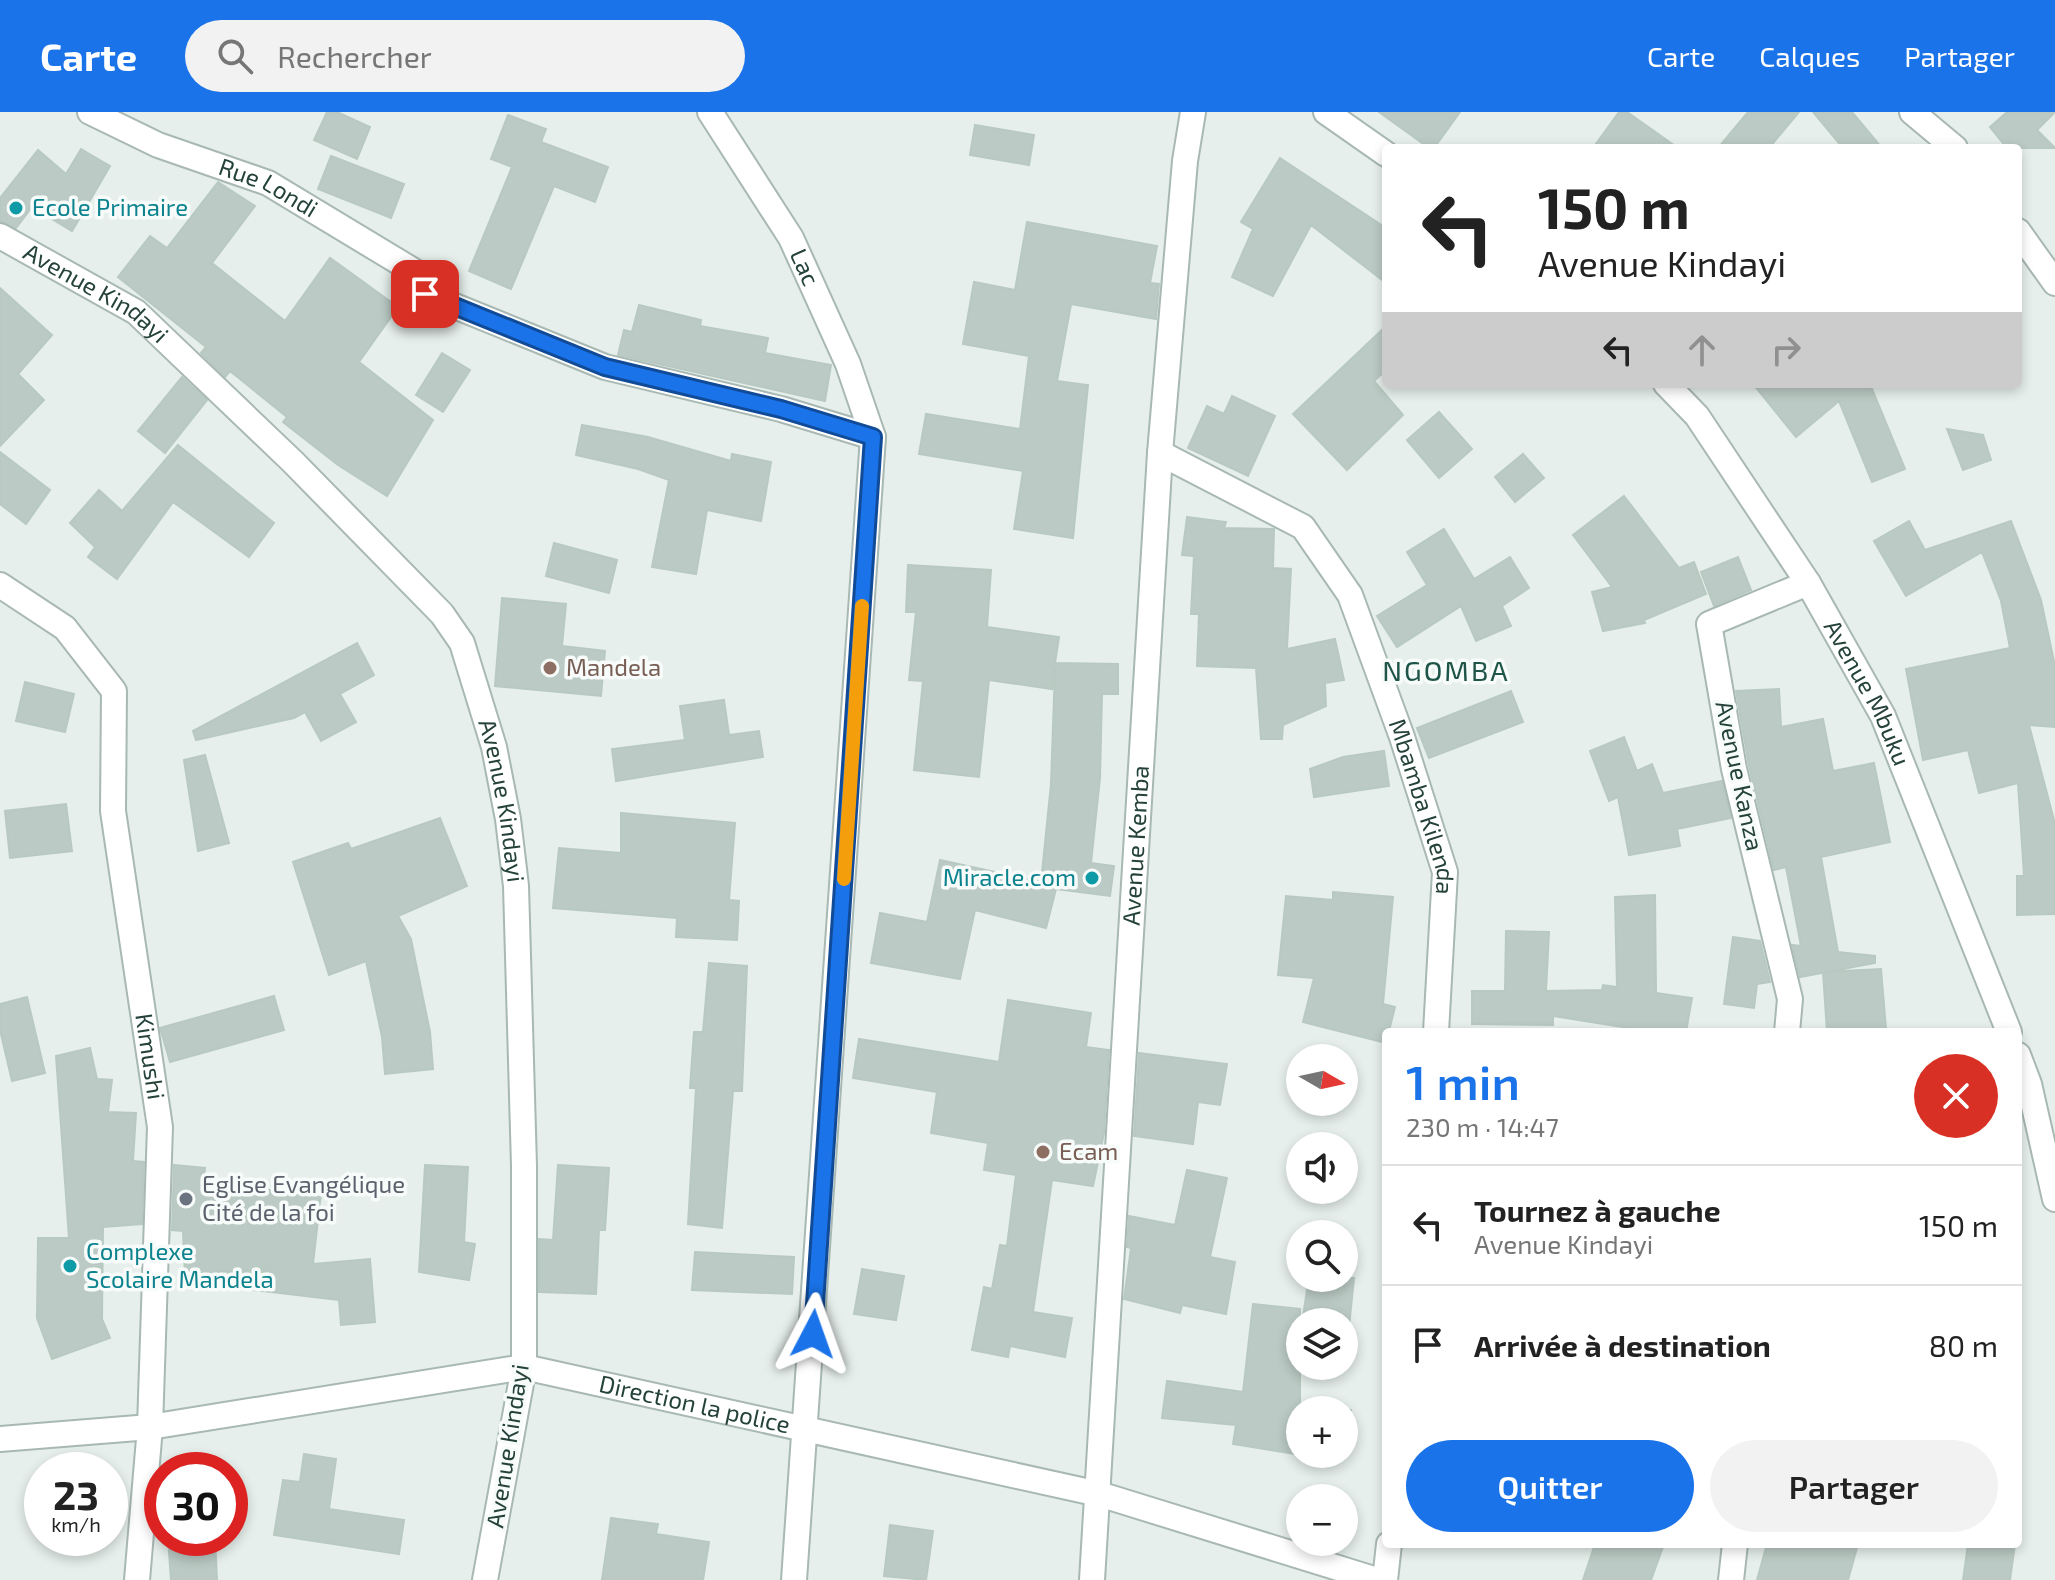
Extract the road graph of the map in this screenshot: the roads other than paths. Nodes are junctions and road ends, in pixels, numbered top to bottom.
1 (90, 112) edge
2 (710, 112) edge
3 (1193, 112) edge
4 (1326, 112) edge
5 (1912, 112) edge
6 (1950, 144) edge
7 (1382, 151) edge
8 (0, 236) edge
9 (2022, 237) edge
10 (2055, 283) edge
11 (1670, 388) edge
12 (873, 437) junction
13 (1160, 453) junction
14 (1808, 583) junction
15 (0, 585) edge
16 (1436, 1028) edge
17 (1787, 1028) edge
18 (2007, 1028) edge
19 (2022, 1066) edge
20 (2055, 1199) edge
21 (524, 1367) junction
22 (150, 1427) junction
23 (807, 1428) junction
24 (0, 1439) edge
25 (1099, 1494) junction
26 (1389, 1548) edge
27 (1735, 1548) edge
28 (137, 1580) edge
29 (485, 1580) edge
30 (794, 1580) edge
31 (1092, 1580) edge
32 (1377, 1580) edge
33 (1385, 1580) edge
34 (1731, 1580) edge

1 - 12 street, Rue Londi
2 - 12 street, Lac
3 - 13 street, Avenue Kemba
4 - 7 street
5 - 6 street
8 - 21 street, Avenue Kindayi
9 - 10 street
11 - 14 street, Avenue Mbuku
12 - 23 street
13 - 16 street, Mbamba Kilenda
13 - 25 street, Avenue Kemba
14 - 17 street, Avenue Kanza
14 - 18 street, Avenue Mbuku
15 - 22 street, Kimushi
19 - 20 street
21 - 22 street, Direction la police
21 - 23 street, Direction la police
21 - 29 street, Avenue Kindayi
22 - 24 street, Direction la police
22 - 28 street, Kimushi
23 - 25 street, Direction la police
23 - 30 street
25 - 31 street, Avenue Kemba
25 - 32 street, Direction la police
26 - 33 street
27 - 34 street

